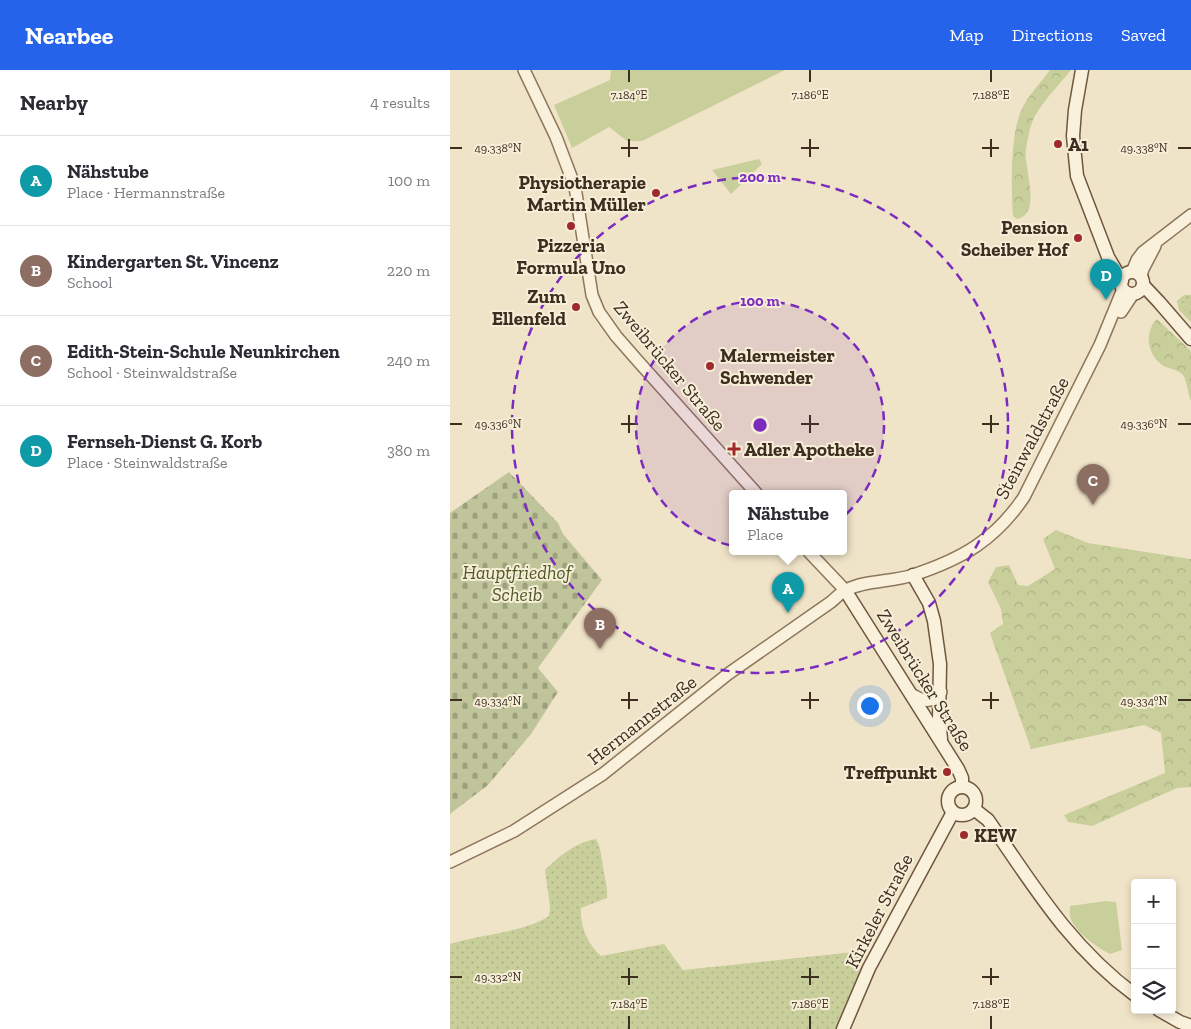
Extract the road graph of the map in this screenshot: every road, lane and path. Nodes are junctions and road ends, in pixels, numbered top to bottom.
1 (524, 70) edge
2 (1082, 70) edge
3 (1191, 214) edge
4 (1132, 283) junction
5 (1187, 335) edge
6 (753, 490) edge
7 (812, 555) edge
8 (913, 575) junction
9 (845, 590) junction
10 (940, 692) junction
11 (911, 694) junction
12 (943, 746) junction
13 (962, 787) junction
14 (974, 809) junction
15 (953, 812) junction
16 (450, 862) edge
17 (1131, 992) edge
18 (1166, 1014) edge
19 (1186, 1026) edge
20 (843, 1029) edge

1 - 6 street, Zweibrücker Straße
2 - 4 main road
3 - 4 street, Steinwaldstraße
4 - 5 main road
4 - 8 street, Steinwaldstraße
7 - 9 street, Zweibrücker Straße
8 - 9 street, Steinwaldstraße
8 - 10 main road
9 - 11 main road, Zweibrücker Straße
9 - 16 street, Hermannstraße
10 - 11 street
10 - 12 main road
11 - 12 main road, Zweibrücker Straße
12 - 13 main road, Zweibrücker Straße
13 - 14 main road
13 - 15 main road
14 - 15 main road
14 - 17 main road
15 - 20 main road, Kirkeler Straße
18 - 19 main road

